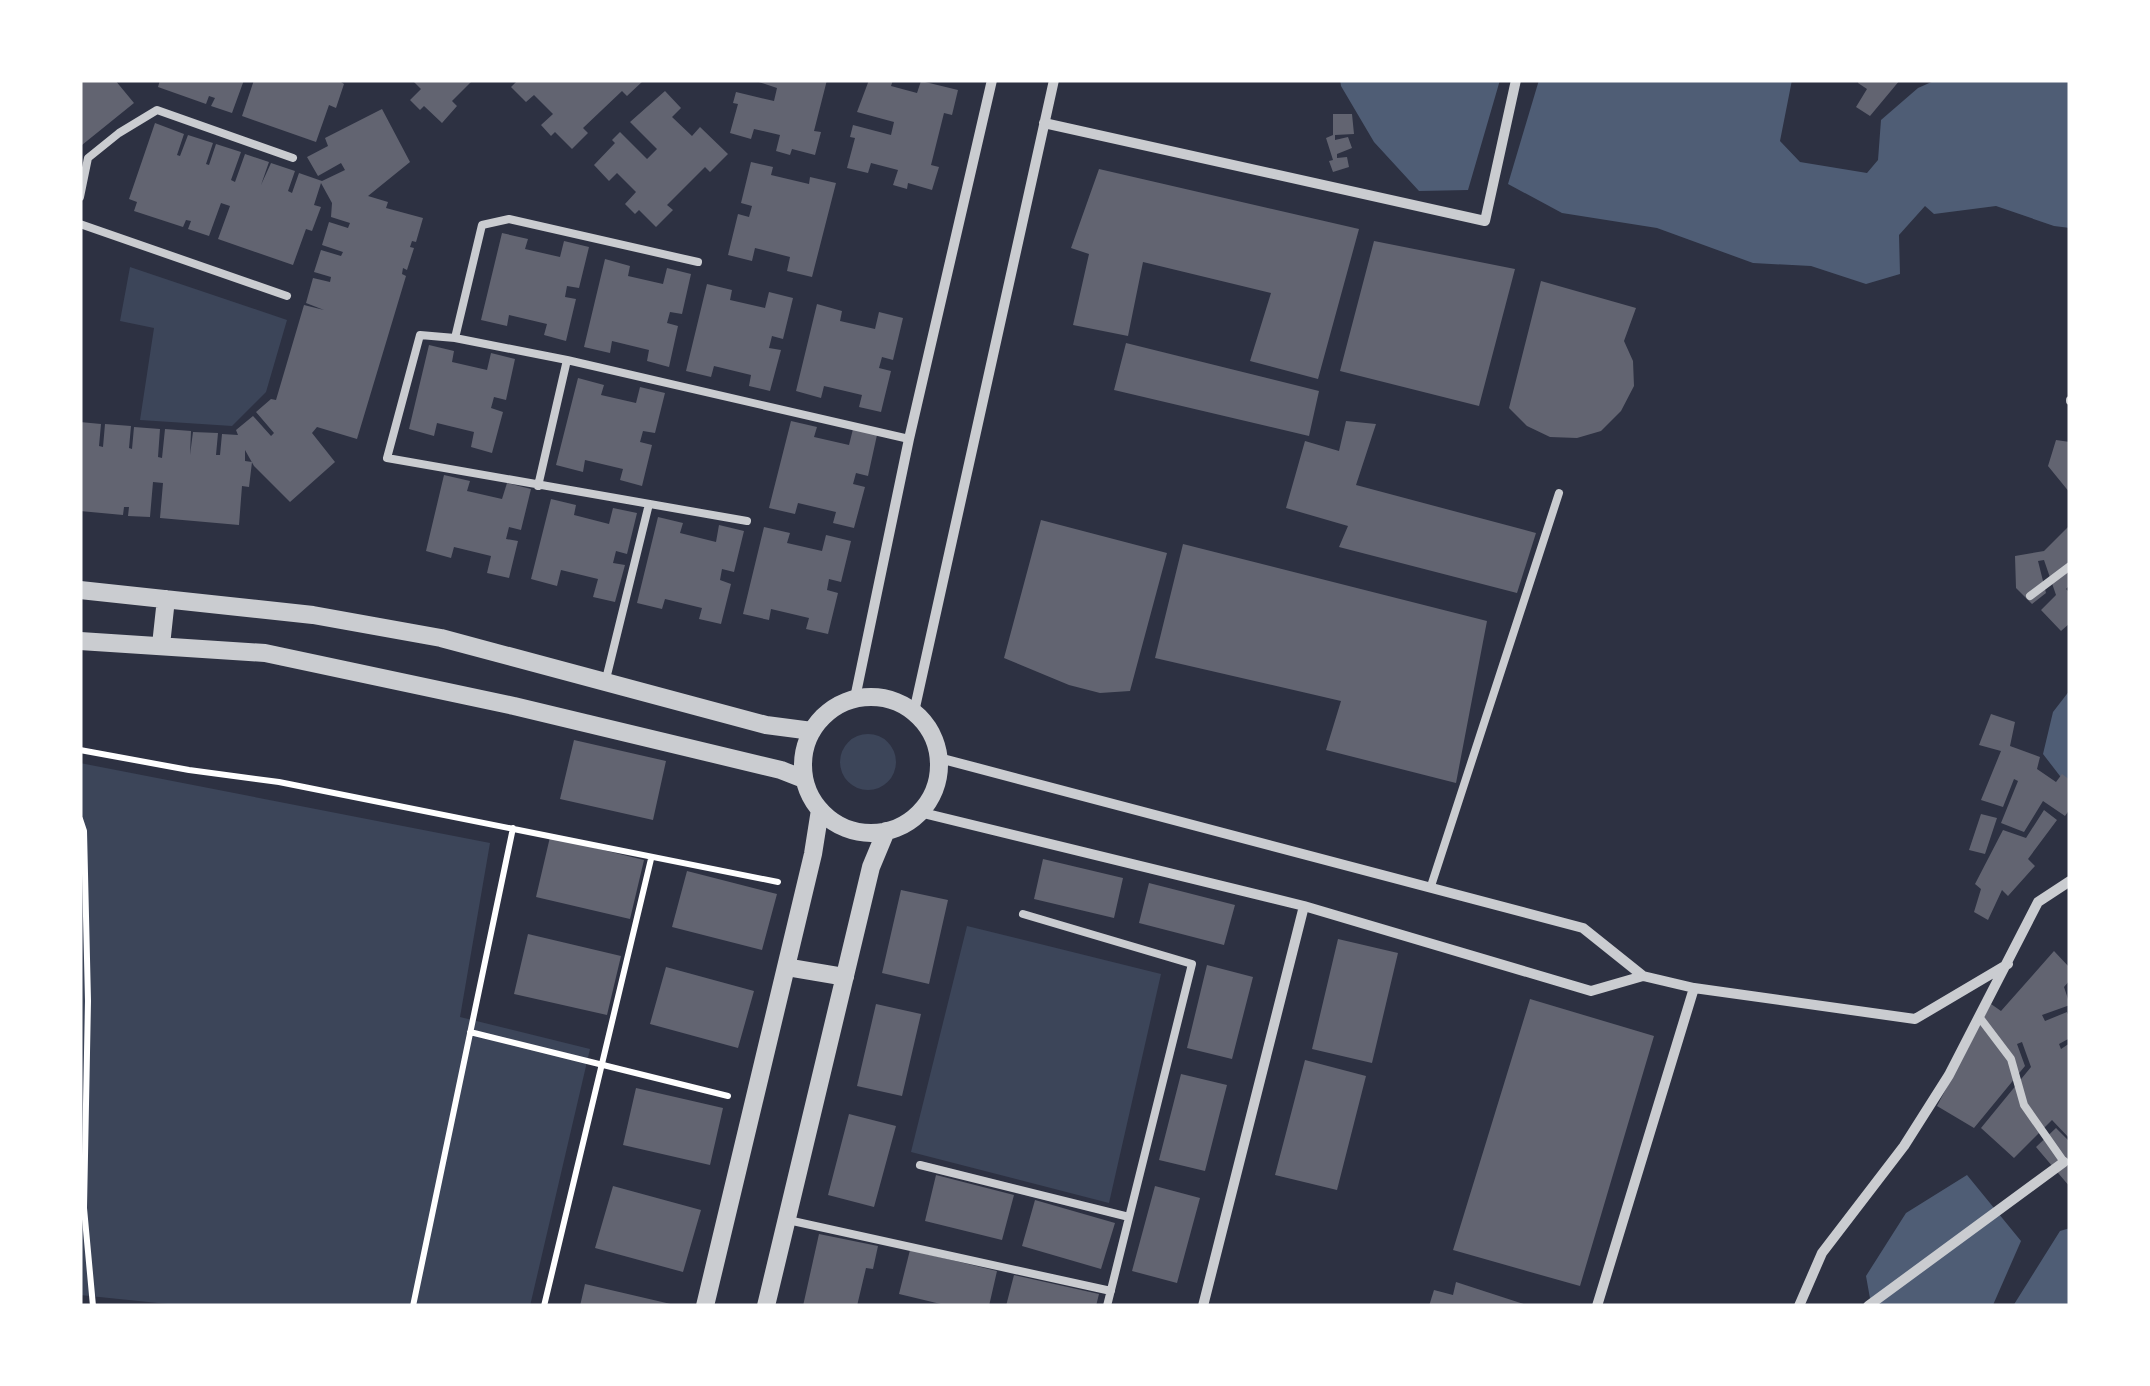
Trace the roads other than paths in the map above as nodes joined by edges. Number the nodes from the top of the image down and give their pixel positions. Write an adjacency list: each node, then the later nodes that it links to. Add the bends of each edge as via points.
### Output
1 (992, 80): 12 (street)
2 (1054, 80): 4 (street)
3 (1516, 80): 4 (street, via 1485,221)
4 (1044, 123): 25 (street)
5 (293, 158): 6 (lane, via 157,110 88,158)
6 (80, 197)
7 (80, 224): 9 (lane)
8 (698, 262): 10 (lane, via 509,220 482,224)
9 (288, 296)
10 (454, 338): 11 (lane); 13 (lane, via 420,336 388,458)
11 (567, 360): 12 (lane); 13 (lane)
12 (908, 439): 24 (street)
13 (538, 486): 15 (lane)
14 (1559, 492): 33 (lane)
15 (649, 504): 16 (lane); 23 (lane)
16 (747, 521)
17 (2070, 566): 19 (lane)
18 (80, 590): 20 (street)
19 (2030, 596)
20 (166, 599): 22 (street); 23 (street, via 312,614 441,638)
21 (80, 641): 22 (street)
22 (161, 644): 28 (street, via 334,667)
23 (605, 682): 26 (street)
24 (855, 698): 25 (street, via 892,700); 26 (street, via 823,716)
25 (914, 712): 27 (street, via 933,737)
26 (812, 731): 28 (street)
27 (938, 758): 30 (street, via 936,784); 33 (street)
28 (804, 779): 29 (street)
29 (820, 810): 31 (street, via 845,828); 37 (street)
30 (919, 812): 31 (street); 34 (street)
31 (886, 831): 38 (street)
32 (2070, 880): 36 (street, via 2038,902)
33 (1431, 886): 39 (street, via 1583,928)
34 (1304, 906): 39 (street, via 1591,991); 50 (street)
35 (1023, 914): 44 (lane, via 1192,964)
36 (2008, 964): 40 (street, via 1915,1019); 41 (street)
37 (786, 967): 38 (street); 47 (street)
38 (845, 976): 45 (street)
39 (1642, 976): 40 (street)
40 (1694, 988): 51 (street)
41 (1980, 1018): 42 (lane, via 2011,1060 2024,1105); 52 (street, via 1904,1146 1822,1253)
42 (2064, 1162): 53 (street)
43 (920, 1165): 44 (lane)
44 (1129, 1217): 46 (lane)
45 (787, 1220): 46 (lane); 48 (street)
46 (1111, 1291): 49 (lane)
47 (705, 1306)
48 (766, 1306)
49 (1107, 1306)
50 (1203, 1306)
51 (1598, 1306)
52 (1799, 1306)
53 (1868, 1306)

